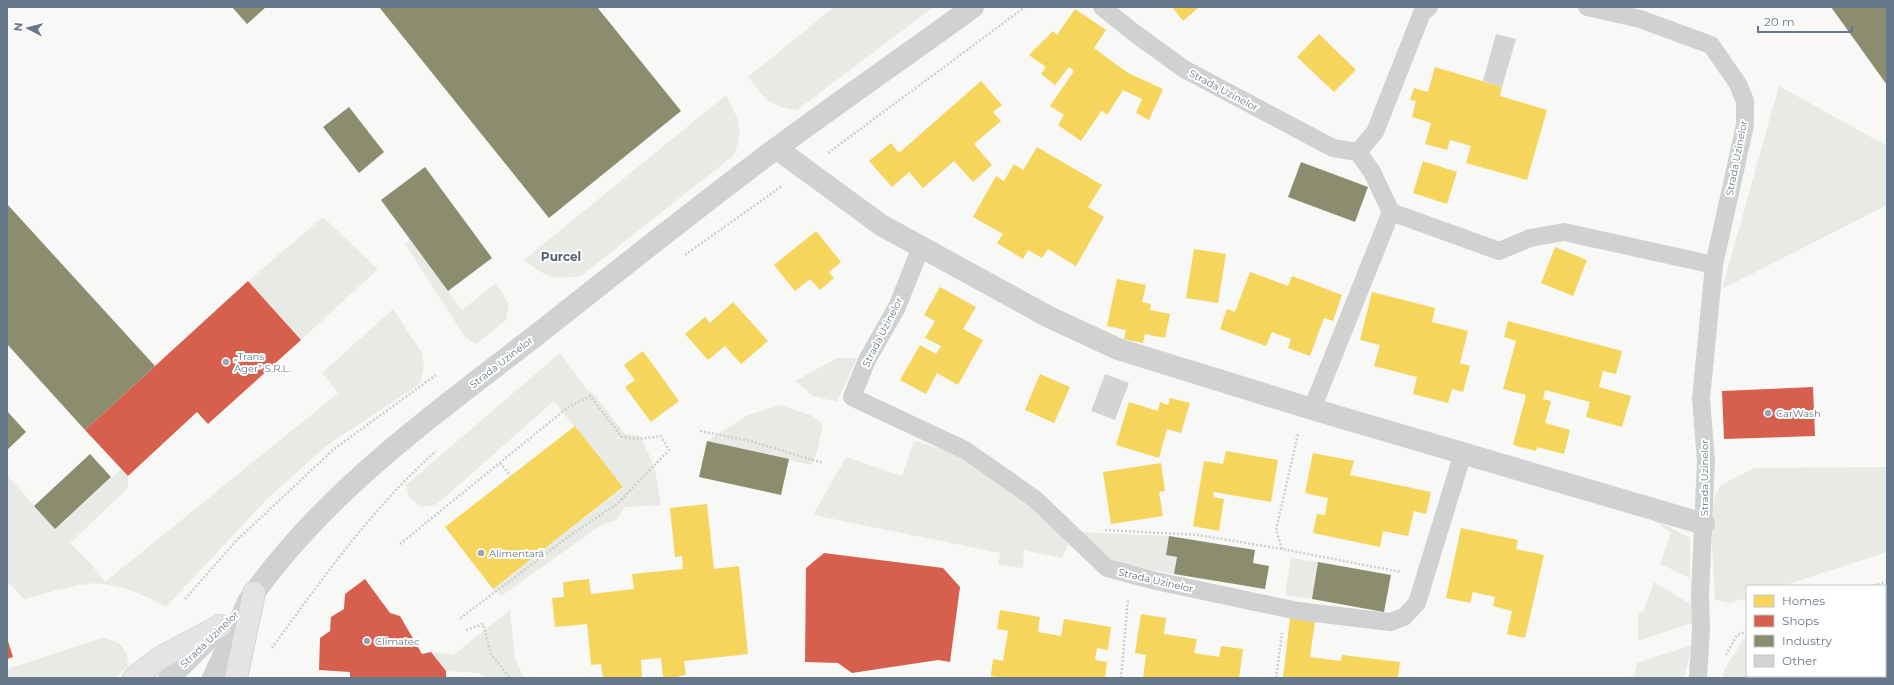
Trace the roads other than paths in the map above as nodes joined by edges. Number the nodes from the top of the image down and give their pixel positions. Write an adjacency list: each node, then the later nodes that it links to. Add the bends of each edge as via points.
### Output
1 (974, 7): 5 (street, Strada Uzinelor)
2 (1102, 7): 6 (lane, Strada Uzinelor, via 1184,69 1334,148)
3 (1429, 7): 6 (lane, via 1422,13 1375,132)
4 (1587, 7): 9 (lane, Strada Uzinelor, via 1640,19 1711,45 1738,84 1745,101 1745,125)
5 (776, 148): 8 (street, Strada Uzinelor, via 882,225); 13 (street, Strada Uzinelor, via 364,471 311,525)
6 (1358, 152): 7 (lane, via 1372,172)
7 (1391, 212): 9 (lane, via 1500,251 1530,238 1564,232); 10 (lane)
8 (921, 247): 10 (street, Strada Uzinelor, via 1049,317 1118,349); 11 (lane, Strada Uzinelor, via 897,307 867,360 852,397 965,450 1035,499 1108,568 1285,608 1390,622 1404,617 1418,603)
9 (1714, 265): 12 (lane, Strada Uzinelor, via 1701,399 1706,461)
10 (1308, 407): 11 (street, Strada Uzinelor)
11 (1463, 453): 12 (street, Strada Uzinelor)
12 (1704, 524): 19 (lane, Strada Uzinelor)
13 (251, 597): 14 (street, Strada Uzinelor); 17 (street, Strada Uzinelor); 18 (main road)
14 (220, 626): 15 (main road, via 160,658); 16 (street, Strada Uzinelor)
15 (134, 678)
16 (169, 678)
17 (213, 678)
18 (236, 678)
19 (1698, 678)

